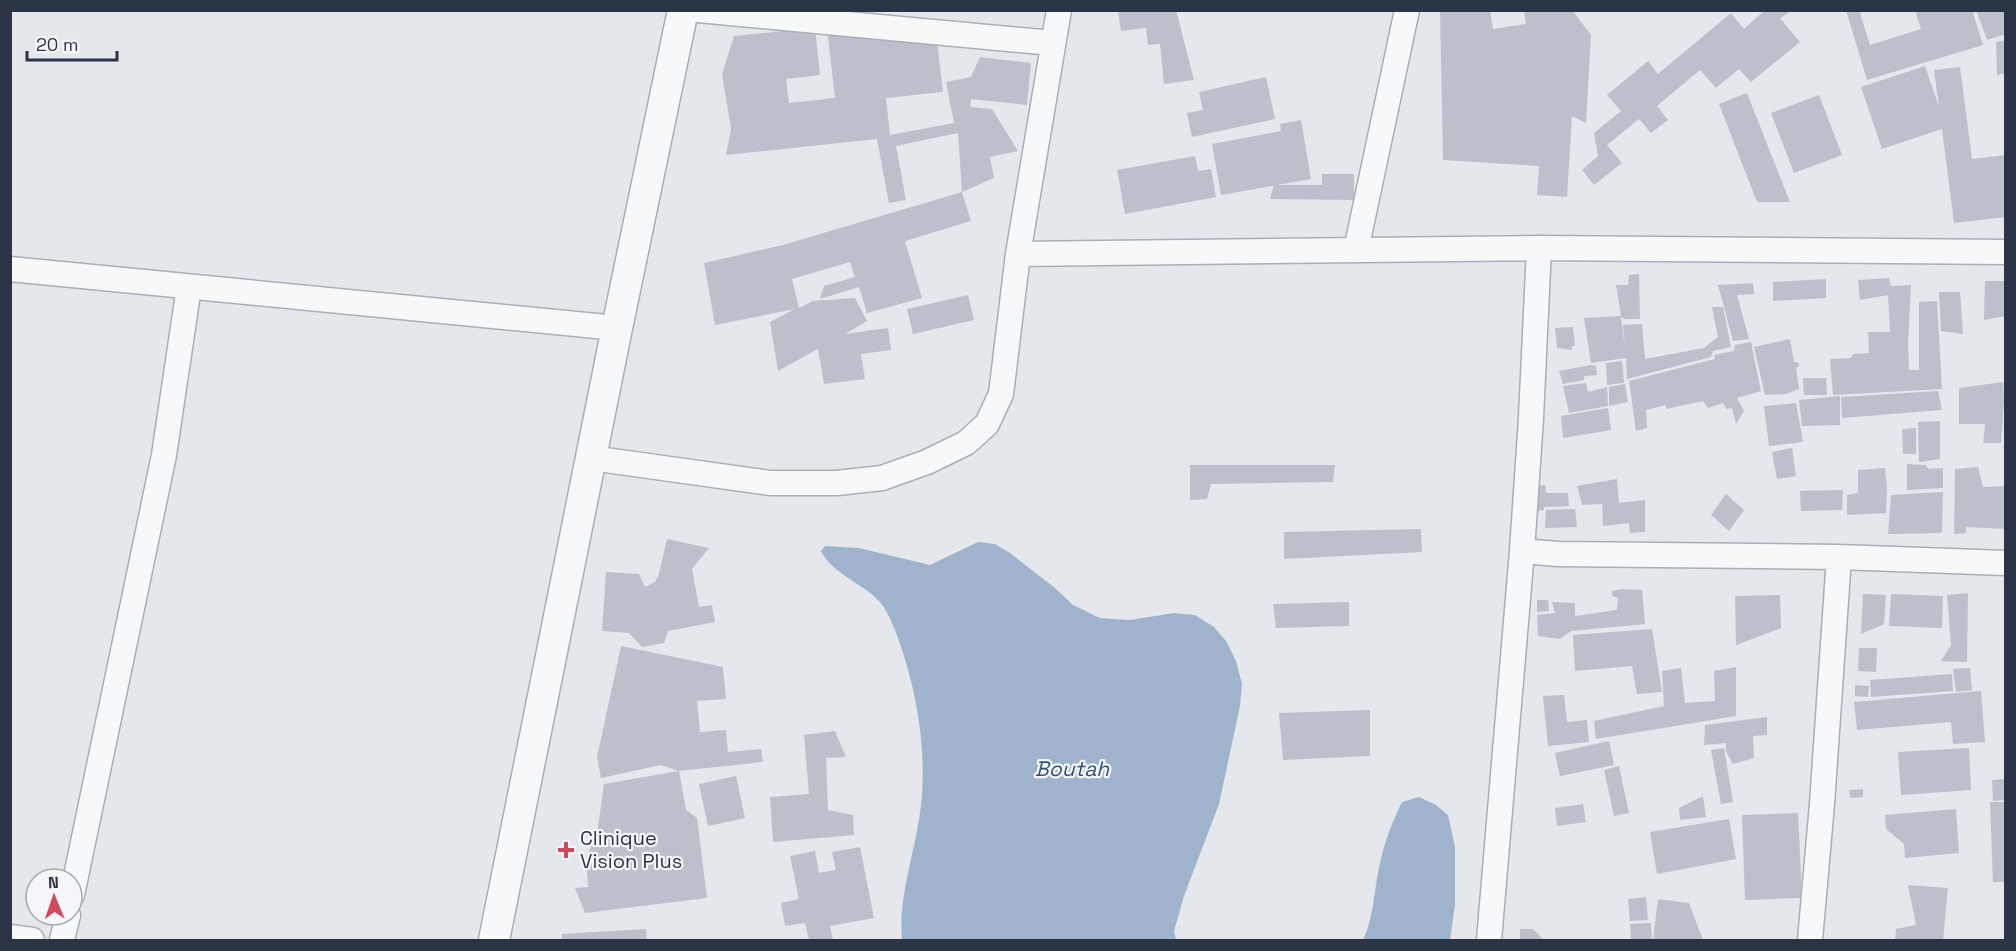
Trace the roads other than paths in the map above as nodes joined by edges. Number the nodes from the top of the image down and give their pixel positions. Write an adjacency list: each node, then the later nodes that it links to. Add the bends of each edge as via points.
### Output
1 (683, 10): 12 (street)
2 (698, 10): 5 (street)
3 (1059, 10): 5 (street)
4 (1407, 10): 7 (street)
5 (1052, 43): 9 (street)
6 (1539, 248): 7 (street); 8 (street); 14 (street)
7 (1356, 250): 9 (street)
8 (2006, 252)
9 (1018, 254): 13 (street, via 1001,394 987,424 966,443 927,462 882,478 781,483)
10 (10, 268): 11 (street)
11 (189, 287): 12 (street); 17 (street, via 164,455)
12 (617, 328): 13 (street)
13 (591, 458): 20 (street)
14 (1522, 551): 15 (street); 21 (street)
15 (1839, 557): 16 (street); 22 (street)
16 (2006, 562)
17 (78, 867)
18 (10, 937): 19 (street)
19 (32, 940)
20 (494, 940)
21 (1489, 940)
22 (1810, 940)

